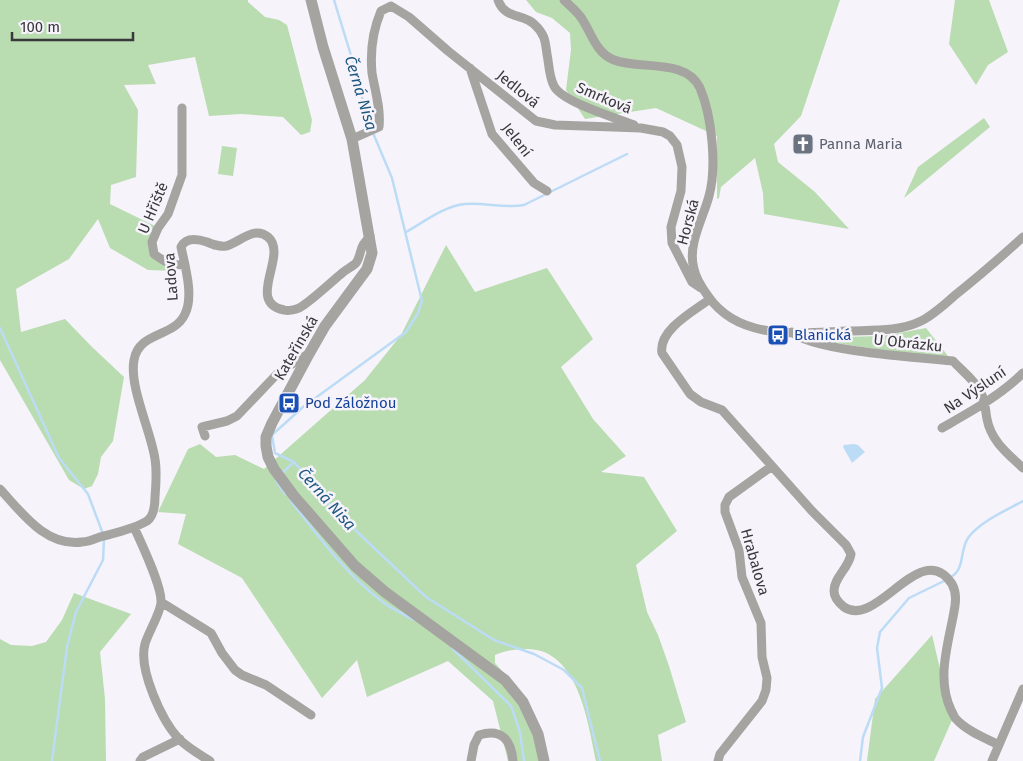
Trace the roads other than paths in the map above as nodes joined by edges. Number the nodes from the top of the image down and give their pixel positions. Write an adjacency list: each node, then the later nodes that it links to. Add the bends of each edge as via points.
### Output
1 (311, 0): 7 (street, Kateřinská, via 323,47)
2 (498, 0): 6 (street, Smrková, via 510,14 534,23 545,36 550,70 555,87 561,94 571,101)
3 (564, 0): 12 (street, Horská, via 582,18 605,55 619,62 687,72 700,88 710,132 712,168 712,185 693,255 694,270)
4 (470, 68): 6 (street, Jedlová, via 536,122); 7 (street, Jedlová, via 409,17 391,6 381,11 372,54 379,127); 8 (street, Jelení, via 492,134 534,183)
5 (182, 108): 11 (street, U Hřiště, via 182,175 168,214 152,242 154,254 162,260 172,265)
6 (641, 128): 12 (street, Jedlová, via 663,132 677,145 682,167 681,191 671,237 692,282)
7 (358, 137): 9 (street, Kateřinská)
8 (547, 191)
9 (370, 236): 11 (street, Ladova, via 357,262 299,308 287,311 277,308 268,299 274,248 269,238 261,234 246,236 228,246 186,240 181,247); 15 (street, Kateřinská, via 372,253 367,269)
10 (1023, 237): 14 (street, Horská, via 929,317 913,325)
11 (185, 265): 23 (street, Ladova, via 189,293 186,314 171,329 142,344 134,359 138,391 156,460 155,506 148,520)
12 (703, 290): 13 (street, Horská)
13 (710, 300): 14 (street, Horská, via 720,311 744,326); 20 (street, via 682,318 664,337 660,346 662,353 690,394 722,410)
14 (792, 332): 17 (street, U Obrázku, via 804,340 824,345 953,361 981,392)
15 (308, 354): 19 (street, via 278,373 237,416 202,427); 33 (street, Kateřinská, via 266,437 268,457 274,469 354,566 505,680 523,702 538,734)
16 (1023, 372): 17 (street, Na Výsluní)
17 (985, 403): 18 (street, Na Výsluní); 21 (street, U Obrázku, via 993,437)
18 (942, 428)
19 (204, 436)
20 (772, 466): 28 (street, via 851,554 850,562 835,583 834,594 845,608 864,608 886,597 917,572 930,570 940,573 952,584 956,598 943,672 945,698 956,720); 34 (street, Hrabalova, via 729,497 725,505 739,550 742,577 761,623 762,657 767,678 762,702 720,754)
21 (1023, 468)
22 (0, 489): 23 (street, Ladova, via 29,521 51,537 66,542 83,542)
23 (134, 527): 24 (street)
24 (161, 602): 26 (street, via 211,633 222,653 242,676 266,685); 27 (street, via 144,645 144,663 158,707)
25 (1022, 695): 28 (street)
26 (311, 715)
27 (180, 739): 29 (street); 30 (street)
28 (999, 746): 35 (street)
29 (140, 761)
30 (210, 761)
31 (471, 761): 32 (street, via 474,744 480,736 494,732 508,742)
32 (513, 761)
33 (544, 761)
34 (718, 761)
35 (992, 761)

